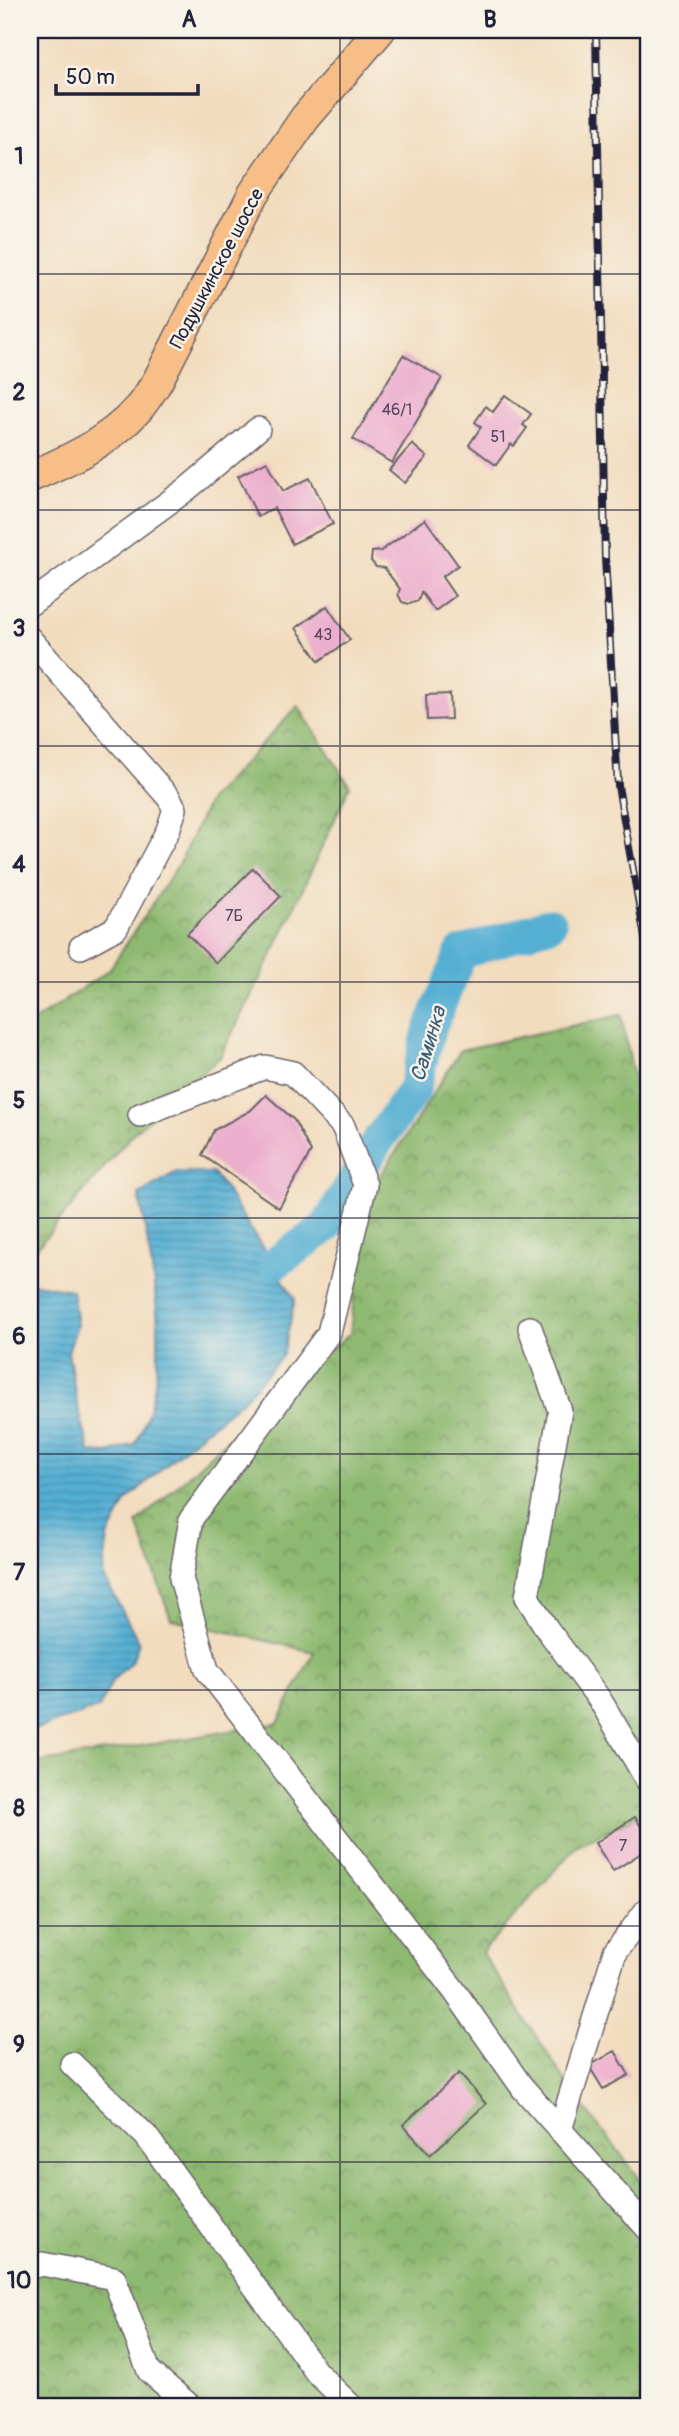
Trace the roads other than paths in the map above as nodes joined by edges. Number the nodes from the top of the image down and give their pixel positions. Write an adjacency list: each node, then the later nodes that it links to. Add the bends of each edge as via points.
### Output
1 (380, 30): 3 (main road, Подушкинское шоссе, via 305,118 254,194 138,410 75,457)
2 (258, 429): 4 (street, via 187,489)
3 (30, 477)
4 (30, 604)
5 (30, 639): 6 (street, via 175,809 168,831 116,928)
6 (81, 947)
7 (140, 1115): 12 (street, via 265,1067 293,1073 343,1126 365,1185 329,1333 191,1520 181,1578 207,1670 453,1989 522,2087)
8 (530, 1328): 9 (street, via 560,1411 527,1597 600,1700)
9 (649, 1783)
10 (649, 1906): 12 (street, via 615,1952)
11 (72, 2064): 16 (street, via 146,2136 317,2373)
12 (560, 2130): 13 (street)
13 (649, 2230)
14 (30, 2267): 15 (street, via 42,2264 114,2278 149,2371)
15 (190, 2406)
16 (351, 2406)

